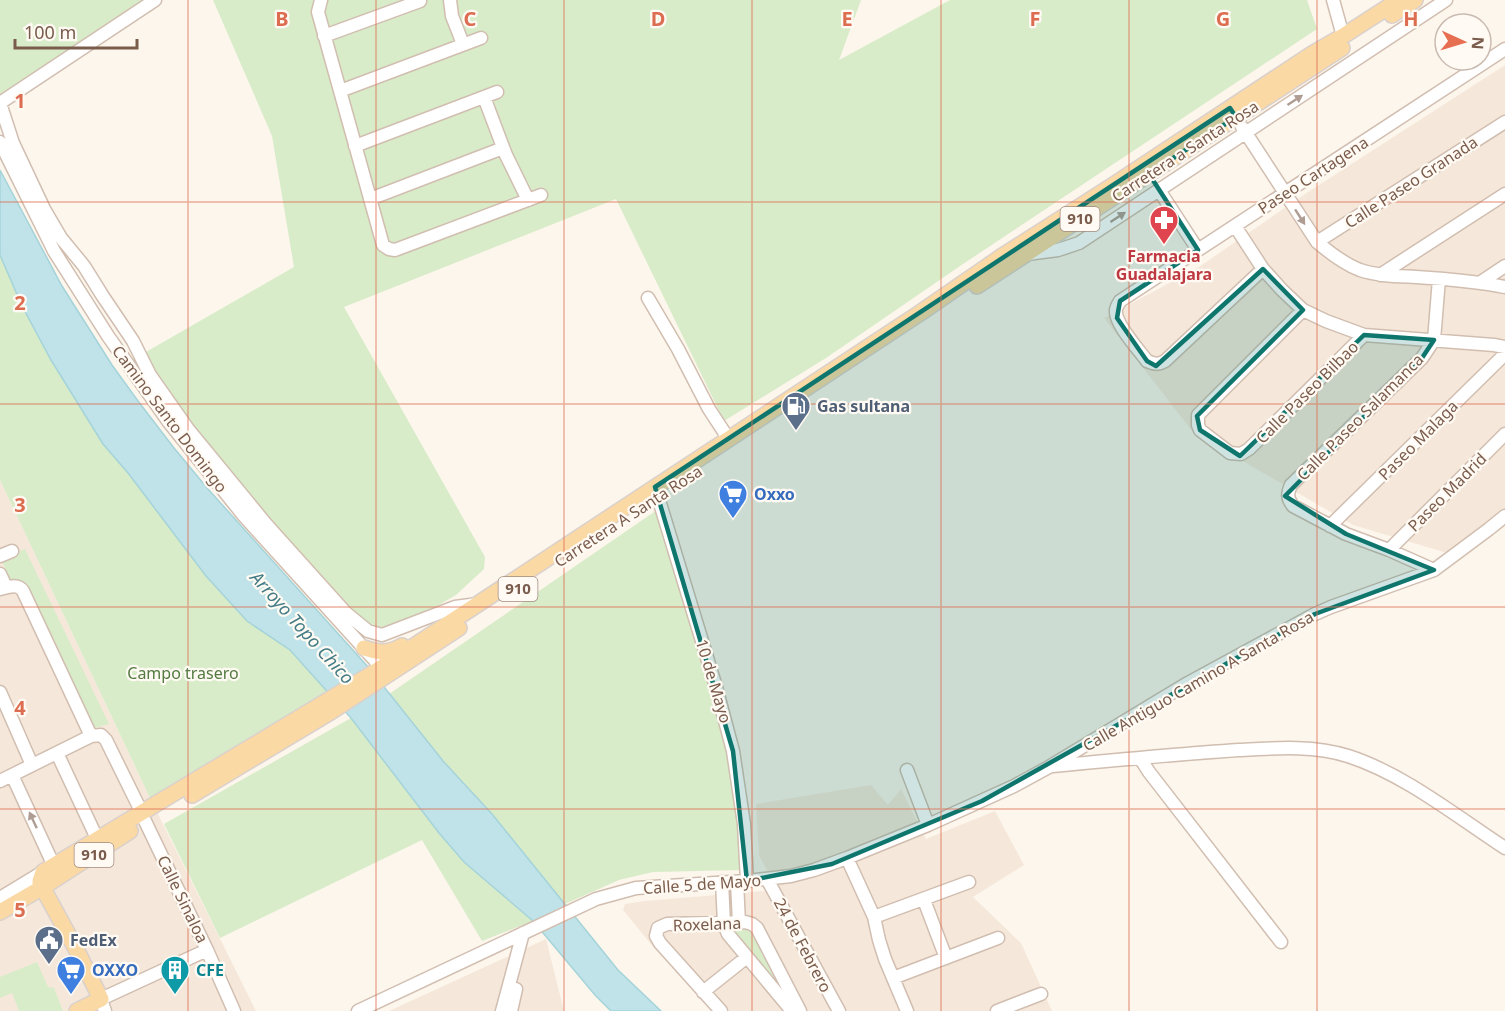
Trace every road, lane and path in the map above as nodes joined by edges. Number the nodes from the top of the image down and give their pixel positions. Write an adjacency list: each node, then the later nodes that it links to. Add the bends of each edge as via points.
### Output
1 (155, 0): 21 (street)
2 (321, 0): 11 (street, via 318,12)
3 (450, 0): 14 (street)
4 (1333, 0): 12 (street)
5 (1416, 0): 9 (main road, Carretera a Santa Rosa / 910)
6 (1446, 0): 10 (street)
7 (420, 1): 8 (street)
8 (396, 5): 11 (street)
9 (1400, 5): 10 (street); 12 (main road, Carretera a Santa Rosa / 910); 16 (main road, Carretera a Santa Rosa / 910)
10 (1411, 23): 17 (street)
11 (324, 36): 18 (street)
12 (1343, 36): 22 (main road, Carretera a Santa Rosa / 910, via 1312,54)
13 (481, 38): 14 (street)
14 (463, 44): 18 (street)
15 (1505, 49): 29 (street, Paseo Cartagena)
16 (1318, 63): 17 (street); 22 (main road, Carretera a Santa Rosa / 910)
17 (1329, 78): 24 (street, one-way to 17)
18 (340, 91): 26 (street)
19 (497, 92): 20 (street)
20 (484, 97): 26 (street); 27 (street)
21 (0, 103): 41 (street, via 44,209)
22 (1233, 113): 24 (street); 37 (main road, Carretera a Santa Rosa / 910); 48 (main road, Carretera a Santa Rosa / 910, via 1004,255)
23 (1505, 122): 35 (street, Calle Paseo Granada)
24 (1246, 132): 28 (street); 29 (street)
25 (0, 142): 44 (street, Camino Santo Domingo, via 54,251)
26 (355, 146): 32 (street)
27 (503, 148): 32 (street); 33 (street)
28 (1159, 190): 36 (street); 37 (street, one-way to 28, via 1079,243)
29 (1284, 193): 34 (street, Paseo Cartagena); 35 (street, one-way to 35)
30 (1505, 194): 40 (street)
31 (541, 195): 33 (street)
32 (370, 199): 33 (street, via 383,245 395,250)
33 (528, 200)
34 (1235, 226): 36 (street, Paseo Cartagena); 39 (street)
35 (1317, 242): 40 (street, via 1346,263)
36 (1198, 250): 39 (street, Paseo Cartagena, via 1120,301 1116,308 1121,325 1147,361 1160,364 1169,357)
37 (1027, 254): 48 (main road, Carretera a Santa Rosa / 910)
38 (1505, 266): 43 (street)
39 (1263, 269): 47 (street)
40 (1380, 275): 42 (street)
41 (92, 278): 44 (street); 62 (street, via 133,340 150,375 188,429 266,524 362,627 382,635 455,607)
42 (1439, 279): 43 (street); 50 (street, Calle Paseo Salamanca)
43 (1480, 282): 45 (street)
44 (75, 284): 64 (street, Camino Santo Domingo, via 168,421 244,516)
45 (1505, 286)
46 (648, 297): 54 (street)
47 (1303, 310): 49 (street); 49 (street, Calle Paseo Bilbao, via 1198,414 1200,430 1230,453 1241,454 1249,449)
48 (922, 317): 54 (main road, Carretera A Santa Rosa / 910); 55 (main road, Carretera A Santa Rosa / 910)
49 (1364, 335): 50 (street)
50 (1434, 340): 51 (street); 57 (street, Calle Paseo Salamanca, via 1422,358 1291,485 1287,496 1293,506)
51 (1505, 347)
52 (1505, 354): 57 (street, Paseo Malaga)
53 (1505, 434): 58 (street, Paseo Madrid)
54 (728, 438): 55 (main road, Carretera A Santa Rosa / 910)
55 (657, 492): 62 (main road, Carretera A Santa Rosa / 910); 65 (main road, Carretera A Santa Rosa / 910); 82 (street, 10 de Mayo, via 734,751 744,824)
56 (1505, 516): 59 (street, Calle Antiguo Camino A Santa Rosa)
57 (1330, 526): 58 (street)
58 (1389, 550): 59 (street)
59 (1434, 570): 71 (street, Calle Antiguo Camino A Santa Rosa, via 1315,614 1188,683)
60 (0, 574): 61 (street)
61 (3, 588): 67 (street, via 19,586 23,591)
62 (478, 603): 63 (main road, Carretera A Santa Rosa / 910)
63 (435, 632): 64 (main road, via 422,634 390,652); 65 (main road, Carretera A Santa Rosa / 910)
64 (364, 648): 65 (street, Camino Santo Domingo)
65 (376, 675): 75 (main road, Carretera A Santa Rosa / 910)
66 (0, 692): 70 (street)
67 (91, 736): 68 (street); 75 (street, Calle Sinaloa, via 101,735 106,740)
68 (57, 753): 70 (street); 77 (street)
69 (1140, 758): 71 (street); 78 (street, via 1272,749 1330,752 1404,781); 93 (street)
70 (32, 765): 73 (street)
71 (1049, 767): 76 (street, Calle 5 de Mayo)
72 (906, 770): 76 (street)
73 (12, 775): 74 (street); 80 (street, one-way to 73)
74 (0, 781)
75 (144, 817): 77 (main road, 910); 94 (street, Calle Sinaloa)
76 (928, 825): 79 (street, Calle 5 de Mayo)
77 (100, 845): 80 (main road, 910); 80 (main road, 910)
78 (1505, 848)
79 (847, 858): 81 (street, Calle 5 de Mayo, via 814,870); 88 (street)
80 (41, 879): 85 (street, 910); 87 (main road, 910); 101 (main road)
81 (767, 879): 82 (street, Calle 5 de Mayo); 110 (street, 24 de Febrero)
82 (742, 881): 83 (street, Calle 5 de Mayo); 89 (street, 10 de Mayo)
83 (722, 882): 90 (street); 91 (street, Calle 5 de Mayo, via 636,888 596,899)
84 (969, 882): 86 (street)
85 (0, 898)
86 (924, 900): 88 (street); 96 (street)
87 (0, 912)
88 (874, 917): 98 (street)
89 (739, 923): 90 (street, Roxelana); 109 (street, Roxelana, via 755,926)
90 (724, 924): 95 (street); 99 (street, Roxelana, via 667,924 658,928 660,944)
91 (523, 933): 97 (street); 104 (street, Calle 5 de Mayo)
92 (998, 938): 96 (street)
93 (1281, 942)
94 (207, 950): 101 (street); 103 (street, Calle Sinaloa)
95 (747, 957): 99 (street); 108 (street)
96 (946, 958): 98 (street)
97 (516, 961): 105 (street); 106 (street, via 517,987)
98 (893, 978): 111 (street)
99 (704, 992): 107 (street, Roxelana)
100 (1041, 994): 112 (street)
101 (103, 1005): 102 (main road)
102 (77, 1011)
103 (234, 1011)
104 (358, 1011)
105 (502, 1011)
106 (511, 1011)
107 (721, 1011)
108 (792, 1011)
109 (800, 1011)
110 (839, 1011)
111 (907, 1011)
112 (997, 1011)

